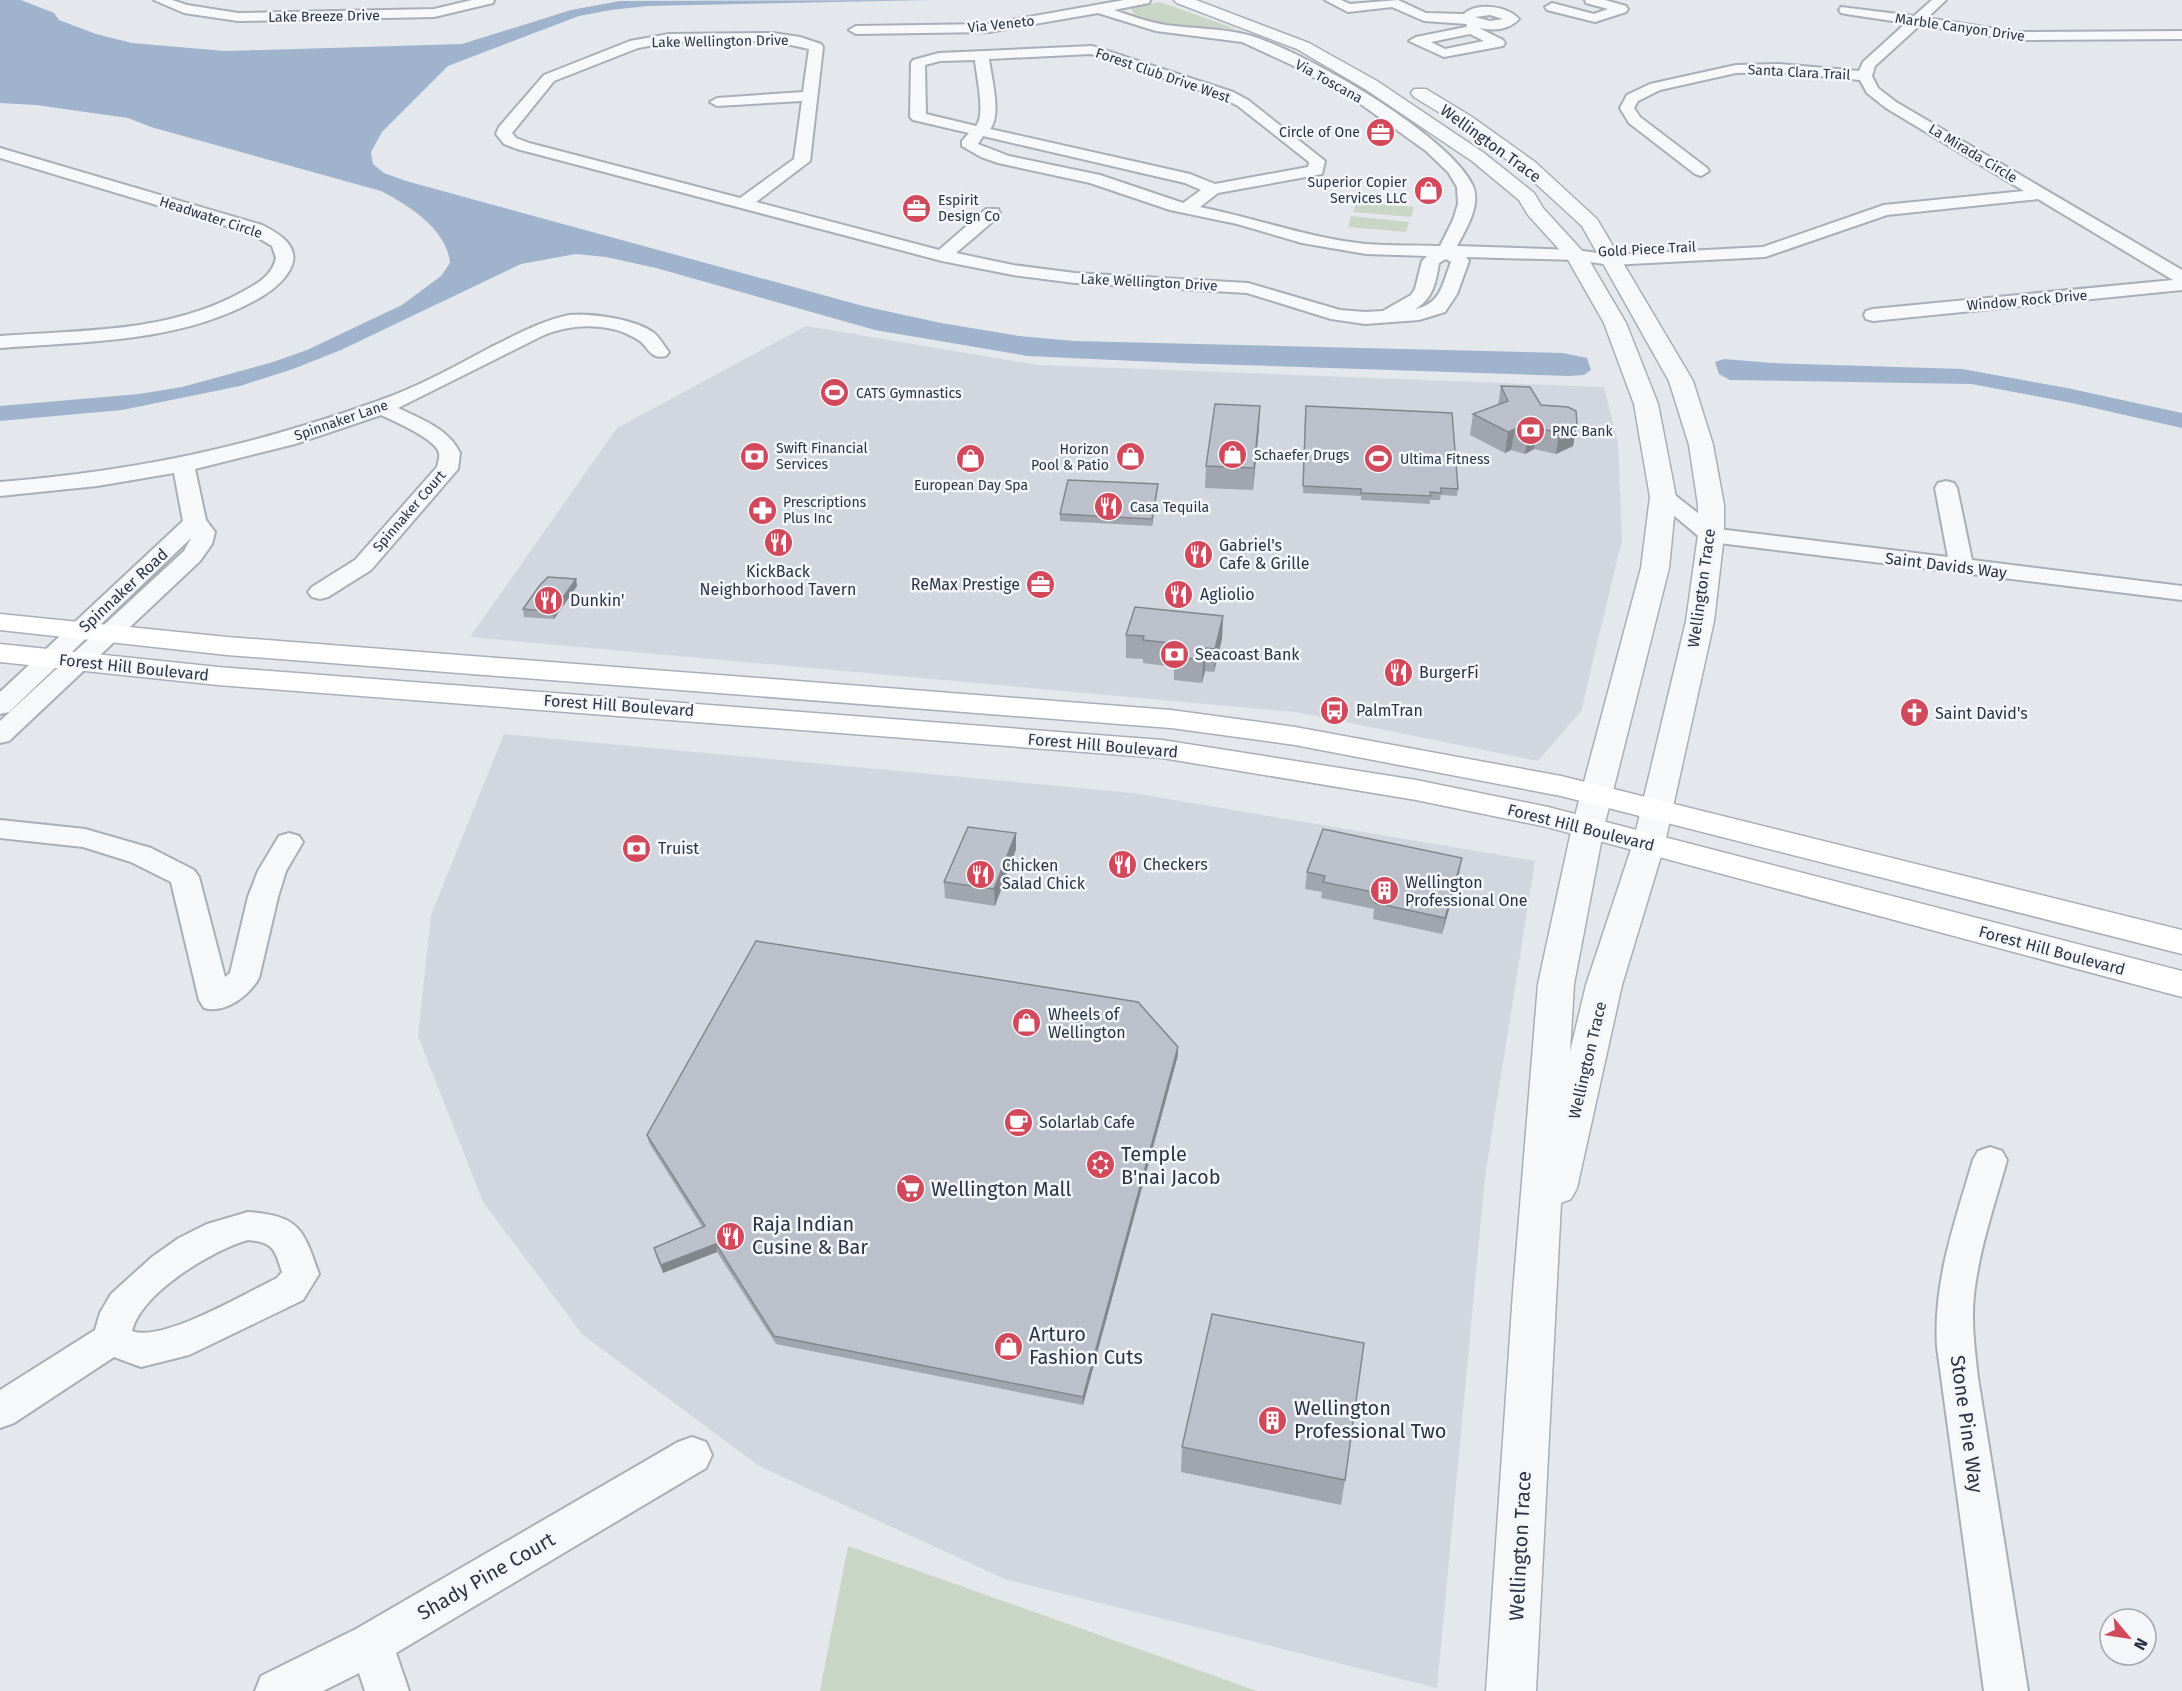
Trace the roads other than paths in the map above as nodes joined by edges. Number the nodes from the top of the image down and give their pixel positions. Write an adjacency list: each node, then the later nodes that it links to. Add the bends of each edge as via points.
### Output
1 (160, 0): 2 (street, Lake Breeze Drive, via 200,12 249,16 434,13)
2 (488, 0)
3 (1144, 0): 13 (street, Via Veneto)
4 (1182, 0): 32 (street, Wellington Trace, via 1303,46 1371,85 1478,157 1527,197)
5 (1217, 0): 33 (street, Wellington Trace, via 1339,50 1466,121 1528,166 1590,224)
6 (1331, 0): 11 (street, via 1348,8)
7 (1465, 0): 15 (street)
8 (1573, 0): 12 (street)
9 (1591, 0): 12 (street, via 1621,9 1595,18)
10 (1940, 0): 16 (street)
11 (1390, 1): 15 (street, via 1424,17)
12 (1552, 6): 15 (street, via 1534,16 1502,24)
13 (1099, 9): 17 (street, Via Veneto, via 989,28); 31 (street, Via Toscana, via 1145,25 1226,35 1256,43 1324,77 1394,120 1451,165 1463,181 1465,211)
14 (1846, 10): 16 (street, Marble Canyon Drive)
15 (1474, 20)
16 (1916, 21): 18 (street, Marble Canyon Drive, via 2026,37); 20 (street, via 1870,62)
17 (856, 30)
18 (2182, 35)
19 (981, 54): 23 (street, via 988,108 987,123); 23 (street, Forest Club Drive West, via 918,63 918,117); 26 (street, Forest Club Drive West, via 1075,49 1110,54 1228,95 1317,161 1316,171 1309,173)
20 (1865, 76): 25 (street, Santa Clara Trail, via 1779,68 1736,69 1655,87 1632,98 1627,108 1634,120); 27 (street, La Mirada Circle, via 1872,90 1886,102)
21 (810, 96): 22 (street); 28 (street, Lake Wellington Drive, via 802,161); 28 (street, Lake Wellington Drive, via 816,47 810,43 773,38 650,41 549,78 504,130 506,138 523,146)
22 (717, 102)
23 (977, 132): 26 (street, Forest Club Drive West, via 1190,179); 29 (street, via 970,146 981,152 1112,183 1162,204)
24 (0, 153): 38 (street, Headwater Circle, via 256,230 278,242 285,258 277,276 266,286 233,305 200,317 134,332)
25 (1701, 171)
26 (1213, 189): 29 (street, Forest Club Drive West)
27 (2041, 194): 33 (street, Gold Piece Trail, via 1884,210 1765,252); 35 (street, La Mirada Circle)
28 (743, 204): 34 (street, Lake Wellington Drive)
29 (1186, 209): 31 (street, via 1327,244)
30 (992, 213): 34 (street)
31 (1446, 251): 32 (street); 34 (street, Lake Wellington Drive, via 1460,261 1448,294 1438,308 1378,318 1325,313 1242,287 1075,278)
32 (1576, 255): 33 (street, Gold Piece Trail); 44 (street, Wellington Trace, via 1614,323 1646,404)
33 (1608, 255): 46 (street, Wellington Trace, via 1681,381 1701,445 1711,505)
34 (942, 256)
35 (2182, 278)
36 (2182, 285): 37 (street, Window Rock Drive)
37 (1873, 315)
38 (0, 342)
39 (659, 352): 40 (street, Spinnaker Lane, via 645,335 594,321 570,320 546,327)
40 (381, 407): 41 (street, Spinnaker Lane, via 281,441); 48 (street, Spinnaker Court, via 443,442 450,461 363,565)
41 (183, 465): 43 (street, Spinnaker Lane, via 90,481); 45 (street, Spinnaker Road)
42 (1946, 488): 47 (street)
43 (0, 489)
44 (1663, 497): 46 (street); 56 (street, Wellington Trace, via 1655,568)
45 (195, 522): 51 (street, Spinnaker Road, via 204,532 192,556); 52 (street, Spinnaker Road)
46 (1711, 536): 47 (street, Saint Davids Way); 57 (street, Wellington Trace, via 1700,621)
47 (1962, 567): 49 (street, Saint Davids Way)
48 (320, 592)
49 (2182, 593)
50 (0, 622): 52 (main road, Forest Hill Boulevard)
51 (109, 635): 52 (main road, Forest Hill Boulevard); 56 (main road, Forest Hill Boulevard, via 1171,719 1420,758)
52 (70, 651): 53 (main road, Forest Hill Boulevard); 54 (street); 55 (street); 56 (main road, Forest Hill Boulevard, via 218,676 1162,749 1416,790)
53 (0, 652)
54 (0, 706)
55 (0, 735)
56 (1592, 811): 57 (main road, Forest Hill Boulevard); 63 (street, Wellington Trace, via 1556,984)
57 (1653, 826): 60 (main road, Forest Hill Boulevard, via 1711,824); 61 (main road, Forest Hill Boulevard); 63 (street, Wellington Trace, via 1604,985)
58 (0, 829): 59 (street, via 85,838 141,855 184,877 215,1000 244,978 266,888)
59 (289, 842)
60 (2182, 942)
61 (2182, 984)
62 (1990, 1160): 71 (street, Stone Pine Way, via 1963,1260 1956,1295 1955,1333)
63 (1534, 1292): 70 (street, Wellington Trace)
64 (111, 1339): 64 (street, via 141,1351 176,1344 290,1289 301,1274 299,1257 274,1227 238,1226 155,1274 122,1306); 65 (street)
65 (0, 1411)
66 (692, 1455): 67 (street, Shady Pine Court)
67 (371, 1644): 68 (street, Shady Pine Court); 69 (street)
68 (277, 1691)
69 (387, 1691)
70 (1511, 1691)
71 (2006, 1691)

